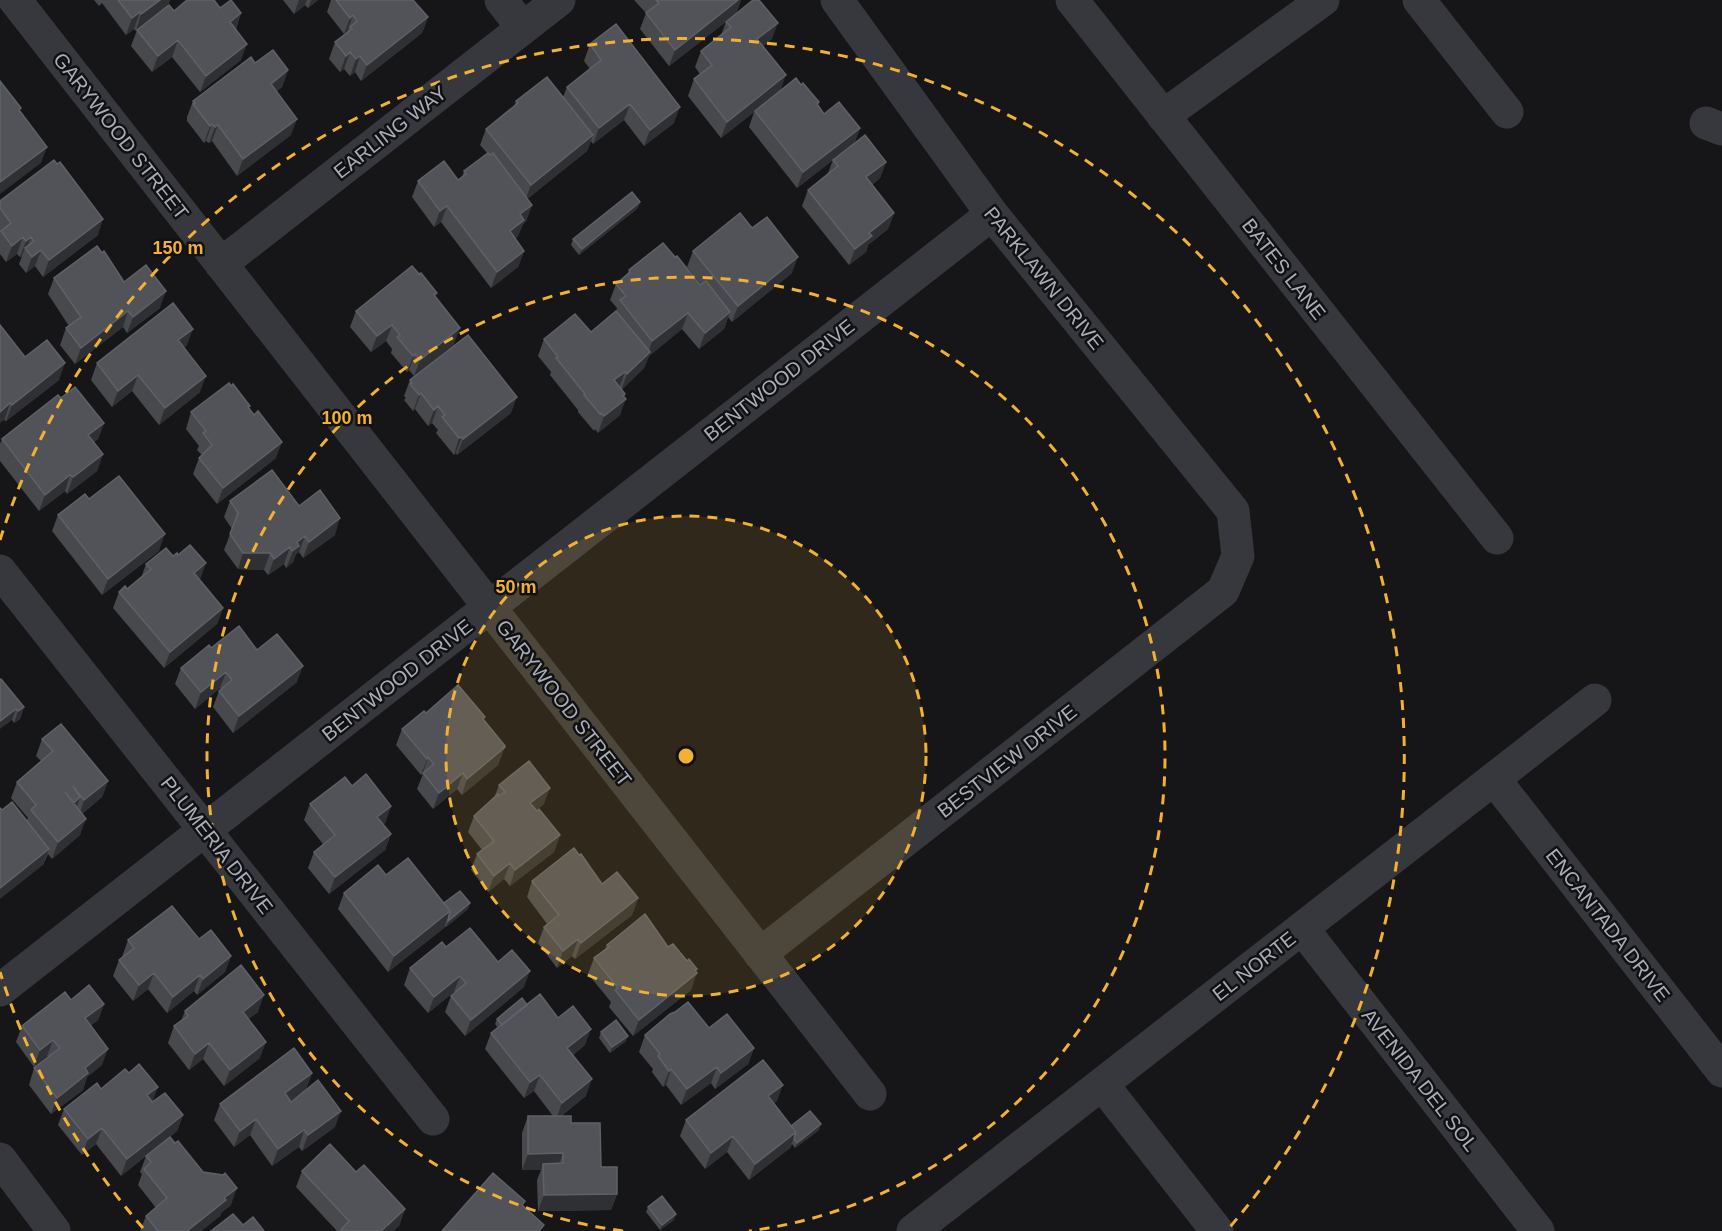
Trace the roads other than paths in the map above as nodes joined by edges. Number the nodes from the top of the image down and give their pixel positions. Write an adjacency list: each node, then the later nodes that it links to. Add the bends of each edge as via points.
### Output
1 (15, 0): 12 (street, GARYWOOD STREET)
2 (501, 0): 8 (street)
3 (559, 0): 8 (street, EARLING WAY)
4 (837, 0): 11 (street, PARKLAWN DRIVE)
5 (1072, 0): 10 (street, BATES LANE)
6 (1323, 0): 10 (street)
7 (1419, 0): 9 (street)
8 (523, 28): 12 (street, EARLING WAY)
9 (1507, 112)
10 (1163, 116): 13 (street, BATES LANE)
11 (992, 214): 14 (street, PARKLAWN DRIVE, via 1233,511); 16 (street, BENTWOOD DRIVE)
12 (221, 264): 16 (street, GARYWOOD STREET)
13 (1497, 538)
14 (1238, 556): 21 (street, BESTVIEW DRIVE, via 1222,591)
15 (0, 571): 19 (street, PLUMERIA DRIVE)
16 (489, 607): 19 (street, BENTWOOD DRIVE); 21 (street, GARYWOOD STREET)
17 (1595, 700): 18 (street, EL NORTE)
18 (1494, 779): 20 (street, EL NORTE); 23 (street, ENCANTADA DRIVE)
19 (205, 830): 22 (street, BENTWOOD DRIVE); 26 (street, PLUMERIA DRIVE)
20 (1302, 928): 24 (street, EL NORTE); 31 (street, AVENIDA DEL SOL)
21 (760, 954): 25 (street, GARYWOOD STREET)
22 (0, 990)
23 (1722, 1071)
24 (1102, 1084): 29 (street, EL NORTE); 30 (street)
25 (870, 1094)
26 (433, 1119)
27 (0, 1159): 28 (street)
28 (54, 1231)
29 (913, 1231)
30 (1217, 1231)
31 (1538, 1231)

